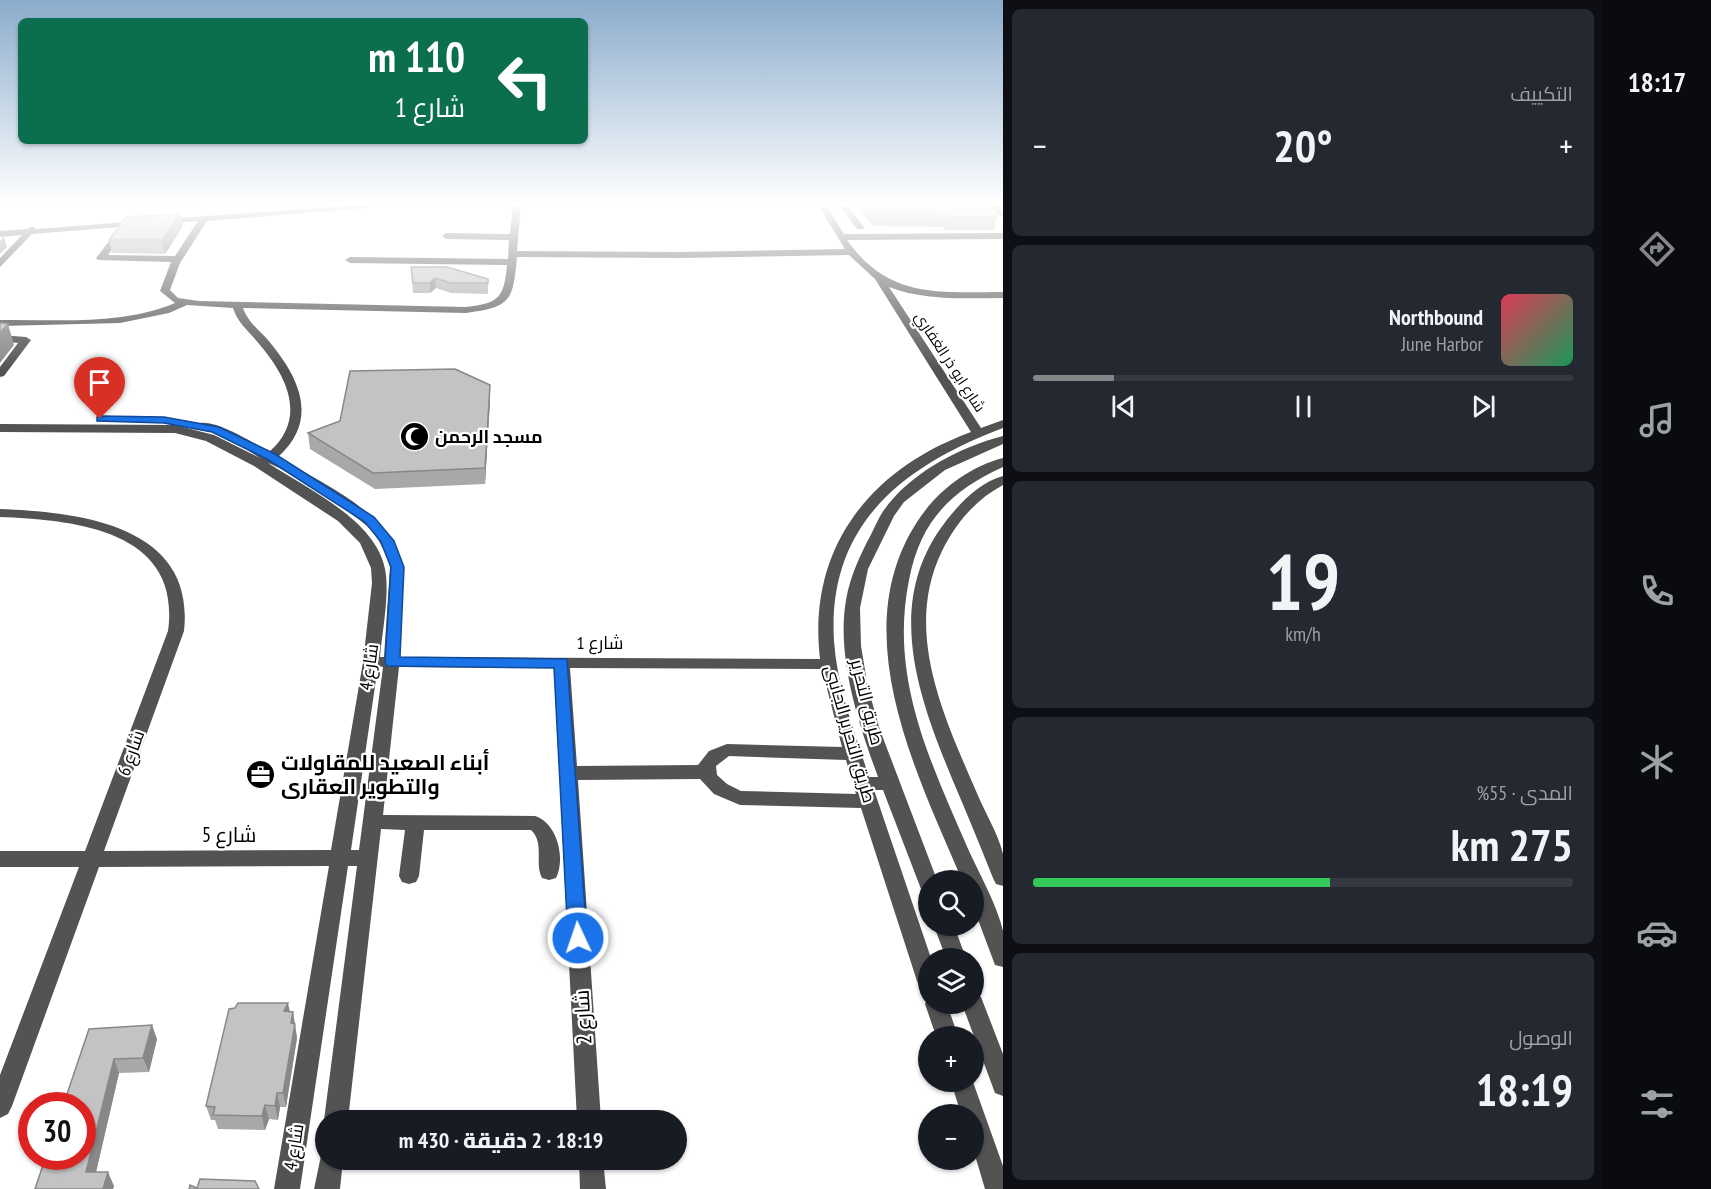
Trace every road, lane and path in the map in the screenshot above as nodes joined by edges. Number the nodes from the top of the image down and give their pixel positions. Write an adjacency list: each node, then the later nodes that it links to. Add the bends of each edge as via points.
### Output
1 (178, 260): 6 (street, via 165,291)
2 (512, 260): 7 (street, via 504,299 478,310)
3 (860, 260): 4 (street, شارع ابو ذر الغفاري)
4 (878, 277): 5 (street, شارع ابو ذر الغفاري, via 927,292); 14 (street, شارع ابو ذر الغفاري)
5 (1003, 295)
6 (185, 303): 7 (street); 8 (street, via 141,319)
7 (237, 306): 16 (street, via 244,324 271,352 298,404 289,435)
8 (0, 323)
9 (0, 338): 10 (street, via 26,340)
10 (0, 374)
11 (0, 419): 16 (street, شارع 4, via 182,422 230,434)
12 (1003, 424): 14 (street, طريق التحرير الجانبى)
13 (0, 428): 16 (street, شارع 4, via 175,429)
14 (977, 432): 20 (street, طريق التحرير الجانبى, via 929,454 896,477 875,496)
15 (1003, 440): 21 (street, طريق التحرير, via 963,455 922,480 890,512)
16 (265, 460): 22 (street, شارع 4, via 344,518 366,541 378,568 379,583); 23 (street, شارع 4, via 357,510 387,541 397,567)
17 (1003, 462): 38 (street, طريق التحرير, via 967,479 920,524 896,593 892,623 902,698)
18 (1003, 480): 41 (street, via 972,500 952,521 927,566 917,616 923,676 937,720)
19 (0, 513): 36 (street, شارع 6, via 70,517 106,526 134,539 156,556 171,578 178,603 176,631)
20 (847, 536): 21 (street); 25 (street, طريق التحرير الجانبى, via 832,572 826,603)
21 (877, 538): 29 (street, طريق التحرير, via 859,573 852,624 858,685 870,729)
22 (371, 662): 23 (street, شارع 1); 33 (street, شارع 4)
23 (393, 662): 24 (street, شارع 1); 31 (street, شارع 4)
24 (562, 663): 25 (street, شارع 1); 28 (street, شارع 2)
25 (829, 664): 26 (street, طريق التحرير الجانبى)
26 (852, 754): 27 (street, via 727,750 708,762); 30 (street, طريق التحرير الجانبى)
27 (706, 772): 28 (street); 30 (street, via 711,784 740,798)
28 (568, 773): 49 (street, شارع 2)
29 (892, 783): 30 (street); 37 (street, طريق التحرير)
30 (865, 792): 43 (street, طريق التحرير الجانبى)
31 (373, 822): 32 (street); 34 (street, شارع 4)
32 (415, 822): 39 (street, via 535,823 547,835); 40 (street)
33 (340, 858): 34 (street, شارع 5); 36 (street, شارع 5); 53 (street, شارع 4)
34 (368, 858): 48 (street, شارع 4)
35 (0, 859): 36 (street, شارع 5)
36 (91, 860): 47 (street, شارع 6)
37 (923, 870)
38 (968, 870)
39 (549, 872)
40 (409, 876)
41 (1003, 878)
42 (984, 910): 44 (street, طريق التحرير)
43 (918, 951)
44 (1003, 958)
45 (977, 1014): 46 (street)
46 (1003, 1085)
47 (0, 1106)
48 (337, 1110)
49 (588, 1110)
50 (984, 1148): 56 (street)
51 (330, 1170): 54 (street)
52 (592, 1170): 55 (street)
53 (287, 1189)
54 (327, 1189)
55 (593, 1189)
56 (998, 1189)

